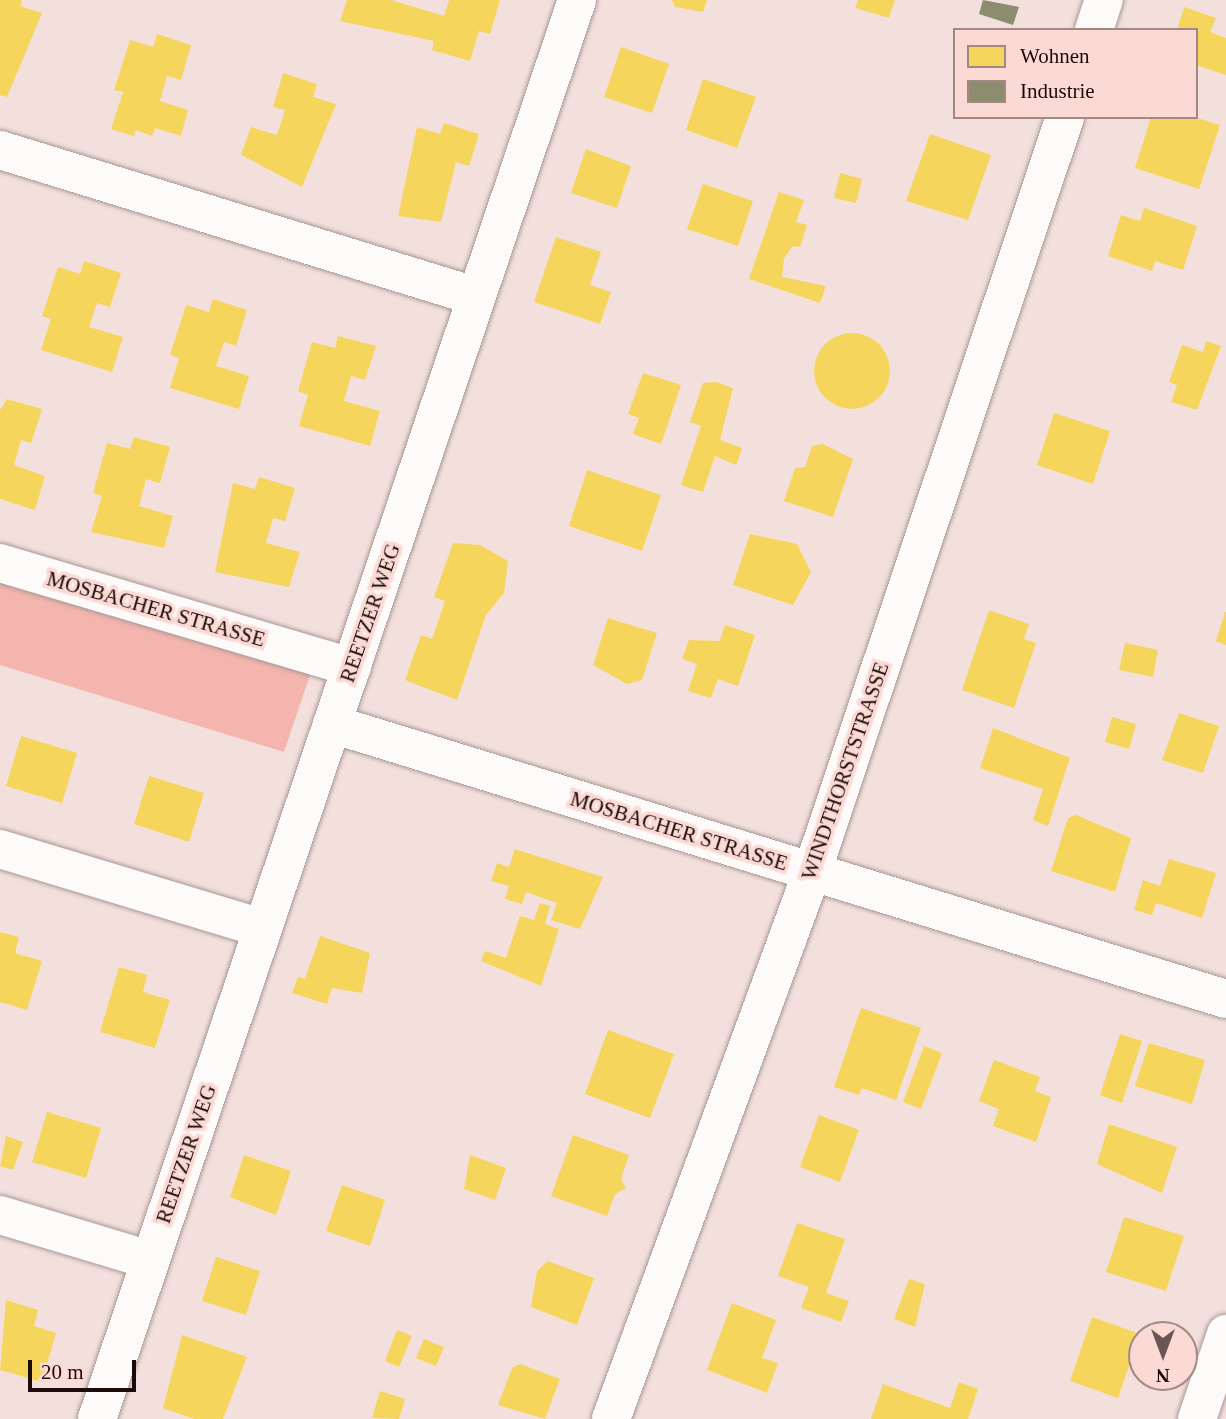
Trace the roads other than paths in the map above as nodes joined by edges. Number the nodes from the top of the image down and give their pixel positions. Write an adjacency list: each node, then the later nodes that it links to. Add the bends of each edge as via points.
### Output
1 (577, 0): 6 (street, REETZER WEG)
2 (1104, 0): 3 (street)
3 (1095, 28)
4 (1064, 119): 11 (street, WINDTHORSTSTRASSE)
5 (0, 150): 6 (street)
6 (476, 296): 8 (street, REETZER WEG)
7 (0, 563): 8 (street, MOSBACHER STRASSE)
8 (352, 667): 9 (street, REETZER WEG)
9 (332, 724): 11 (street, MOSBACHER STRASSE); 12 (street, REETZER WEG)
10 (0, 849): 12 (street)
11 (812, 872): 13 (street, MOSBACHER STRASSE); 18 (street, WINDTHORSTSTRASSE)
12 (262, 928): 15 (street, REETZER WEG)
13 (1226, 999)
14 (0, 1215): 15 (street)
15 (150, 1260): 17 (street, REETZER WEG)
16 (1226, 1334): 19 (street)
17 (97, 1419)
18 (611, 1419)
19 (1197, 1419)

